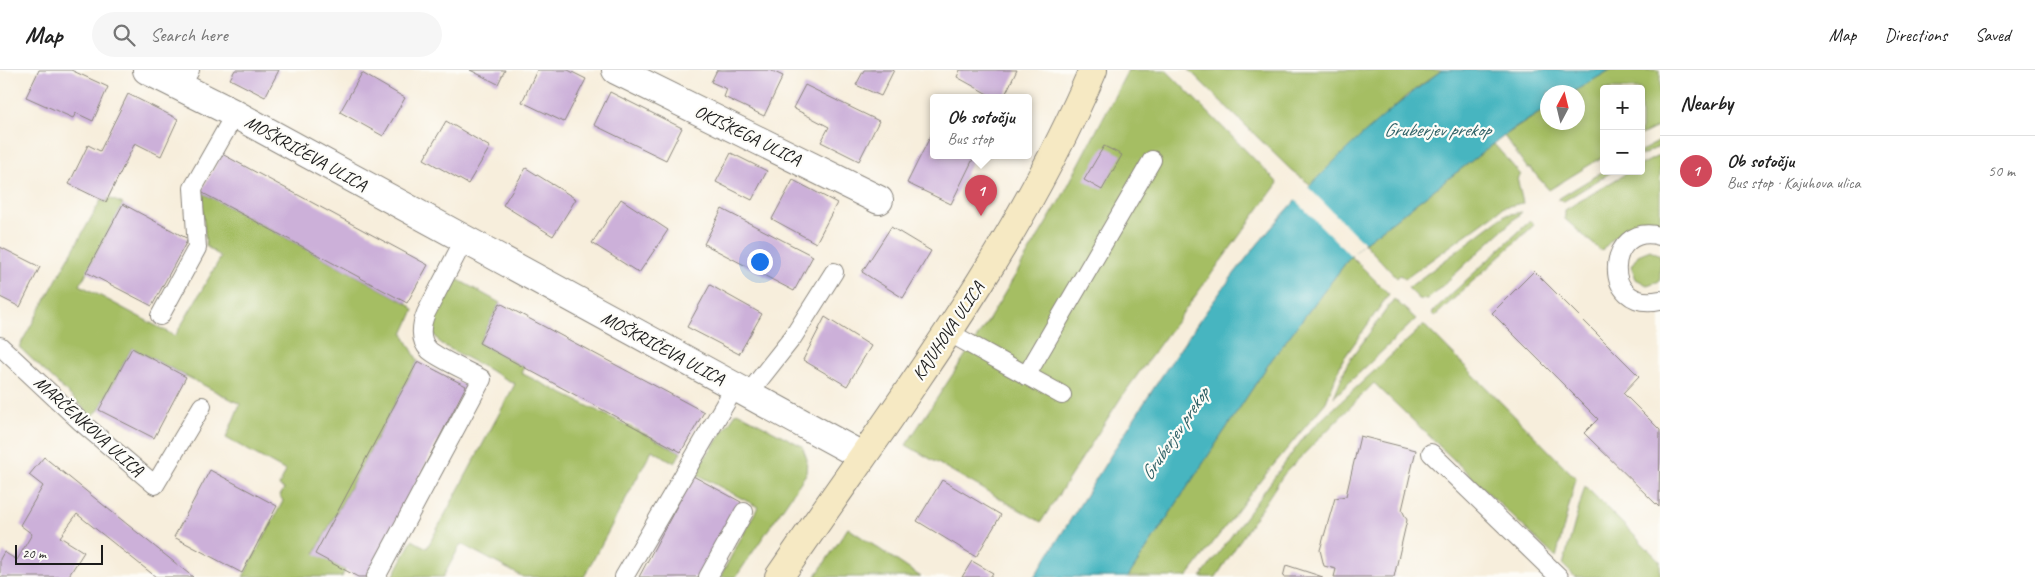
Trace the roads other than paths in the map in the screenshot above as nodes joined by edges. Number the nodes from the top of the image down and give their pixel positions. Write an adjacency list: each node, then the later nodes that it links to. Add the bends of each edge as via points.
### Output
1 (147, 70): 4 (street, MOŠKRIČEVA ULICA)
2 (616, 70): 7 (street, OKIŠKEGA ULICA)
3 (1092, 70): 13 (main road, KAJUHOVA ULICA, via 1045,172 980,285)
4 (186, 79): 5 (street, MOŠKRIČEVA ULICA)
5 (234, 114): 9 (street, MOŠKRIČEVA ULICA); 12 (lane, via 193,188 197,248)
6 (1152, 160): 15 (lane)
7 (879, 200)
8 (1660, 236): 11 (lane, via 1646,234 1636,237 1626,244 1616,263 1619,282 1627,294 1637,300)
9 (464, 240): 16 (street, MOŠKRIČEVA ULICA); 22 (lane, via 426,313 421,333 429,350 482,379)
10 (834, 272): 16 (lane, via 793,337)
11 (1660, 300)
12 (160, 316)
13 (948, 332): 15 (lane); 20 (main road, KAJUHOVA ULICA)
14 (0, 346): 18 (lane, MARČENKOVA ULICA, via 81,422 155,485)
15 (1026, 376): 17 (lane)
16 (742, 391): 20 (street, MOŠKRIČEVA ULICA); 23 (lane)
17 (1062, 395)
18 (202, 406)
19 (1431, 454): 26 (lane)
20 (862, 456): 25 (main road, KAJUHOVA ULICA)
21 (744, 512): 24 (lane)
22 (376, 577)
23 (624, 577)
24 (708, 577)
25 (779, 577)
26 (1560, 577)

